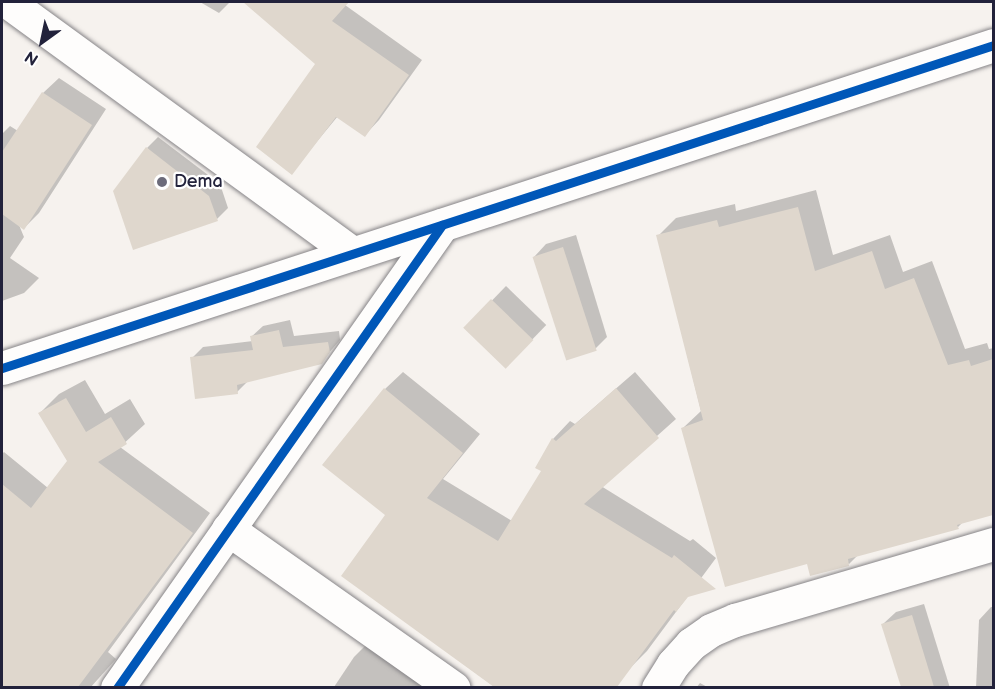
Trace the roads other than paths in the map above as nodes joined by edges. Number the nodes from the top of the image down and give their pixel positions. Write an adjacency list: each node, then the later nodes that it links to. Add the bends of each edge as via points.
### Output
1 (20, 5): 4 (street)
2 (993, 45): 3 (street)
3 (442, 225): 4 (street); 6 (street)
4 (353, 254): 5 (street)
5 (2, 368)
6 (228, 529): 8 (street); 9 (street)
7 (993, 544): 10 (street, via 711,630 673,663)
8 (117, 687)
9 (453, 687)
10 (658, 687)

